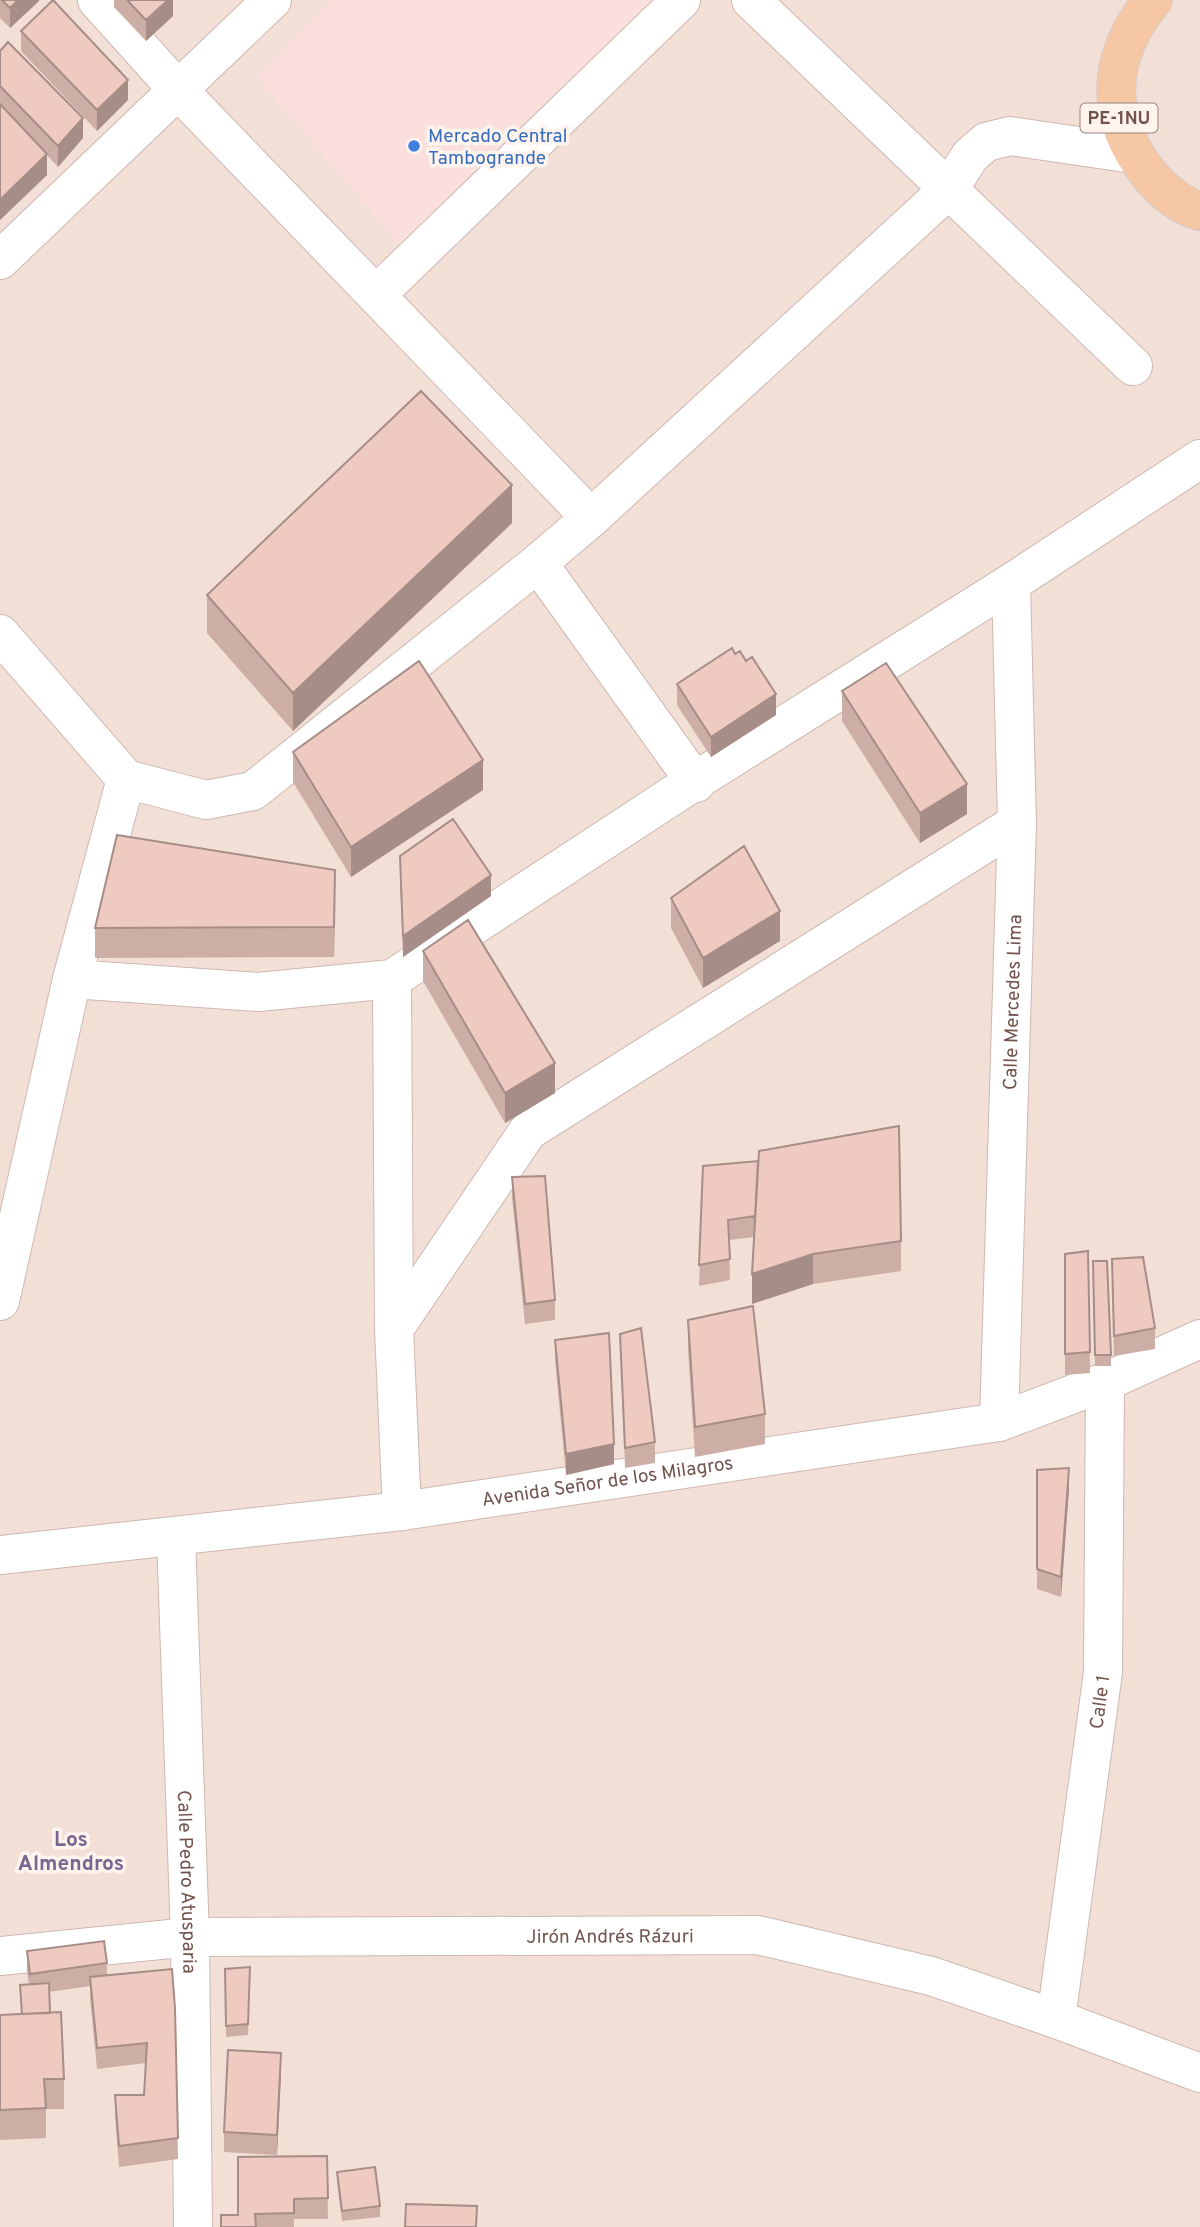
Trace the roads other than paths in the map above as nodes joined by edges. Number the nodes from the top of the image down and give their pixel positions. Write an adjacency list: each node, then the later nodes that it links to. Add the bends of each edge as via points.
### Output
1 (97, 0): 6 (street)
2 (272, 0): 6 (street)
3 (681, 0): 11 (street)
4 (751, 0): 8 (street)
5 (1135, 7): 7 (main road, PE-1NU, via 1116,83 1119,116)
6 (178, 90): 10 (street); 11 (street)
7 (1133, 154): 8 (street, via 1010,135 986,142 970,156); 9 (main road, PE-1NU, via 1158,186)
8 (949, 189): 12 (street); 14 (street)
9 (1200, 211)
10 (0, 260)
11 (376, 296): 14 (street)
12 (1133, 366)
13 (1200, 459): 16 (street)
14 (591, 518): 15 (street)
15 (538, 563): 18 (street, via 253,791 206,800); 19 (street)
16 (1011, 583): 19 (street); 20 (street, Calle Mercedes Lima)
17 (0, 634): 18 (street)
18 (126, 779): 21 (street)
19 (696, 783): 22 (street)
20 (1017, 823): 24 (street, via 527,1131); 27 (street, Calle Mercedes Lima)
21 (72, 979): 22 (street, via 258,992); 23 (street)
22 (392, 979): 24 (street)
23 (0, 1301)
24 (394, 1329): 28 (street)
25 (1200, 1339): 26 (street, Avenida Señor de los Milagros)
26 (1105, 1382): 27 (street, Avenida Señor de los Milagros); 33 (street, Calle 1, via 1103,1672)
27 (999, 1422): 28 (street, Avenida Señor de los Milagros)
28 (402, 1511): 29 (street, Avenida Señor de los Milagros)
29 (176, 1537): 30 (street, Avenida Señor de los Milagros); 31 (street, Calle Pedro Atusparia)
30 (0, 1555)
31 (190, 1937): 32 (street, Jirón Andrés Rázuri); 33 (street, Jirón Andrés Rázuri, via 758,1935 931,1976); 35 (street, Calle Pedro Atusparia)
32 (0, 1956)
33 (1056, 2019): 34 (street, Jirón Andrés Rázuri)
34 (1200, 2073)
35 (193, 2227)

